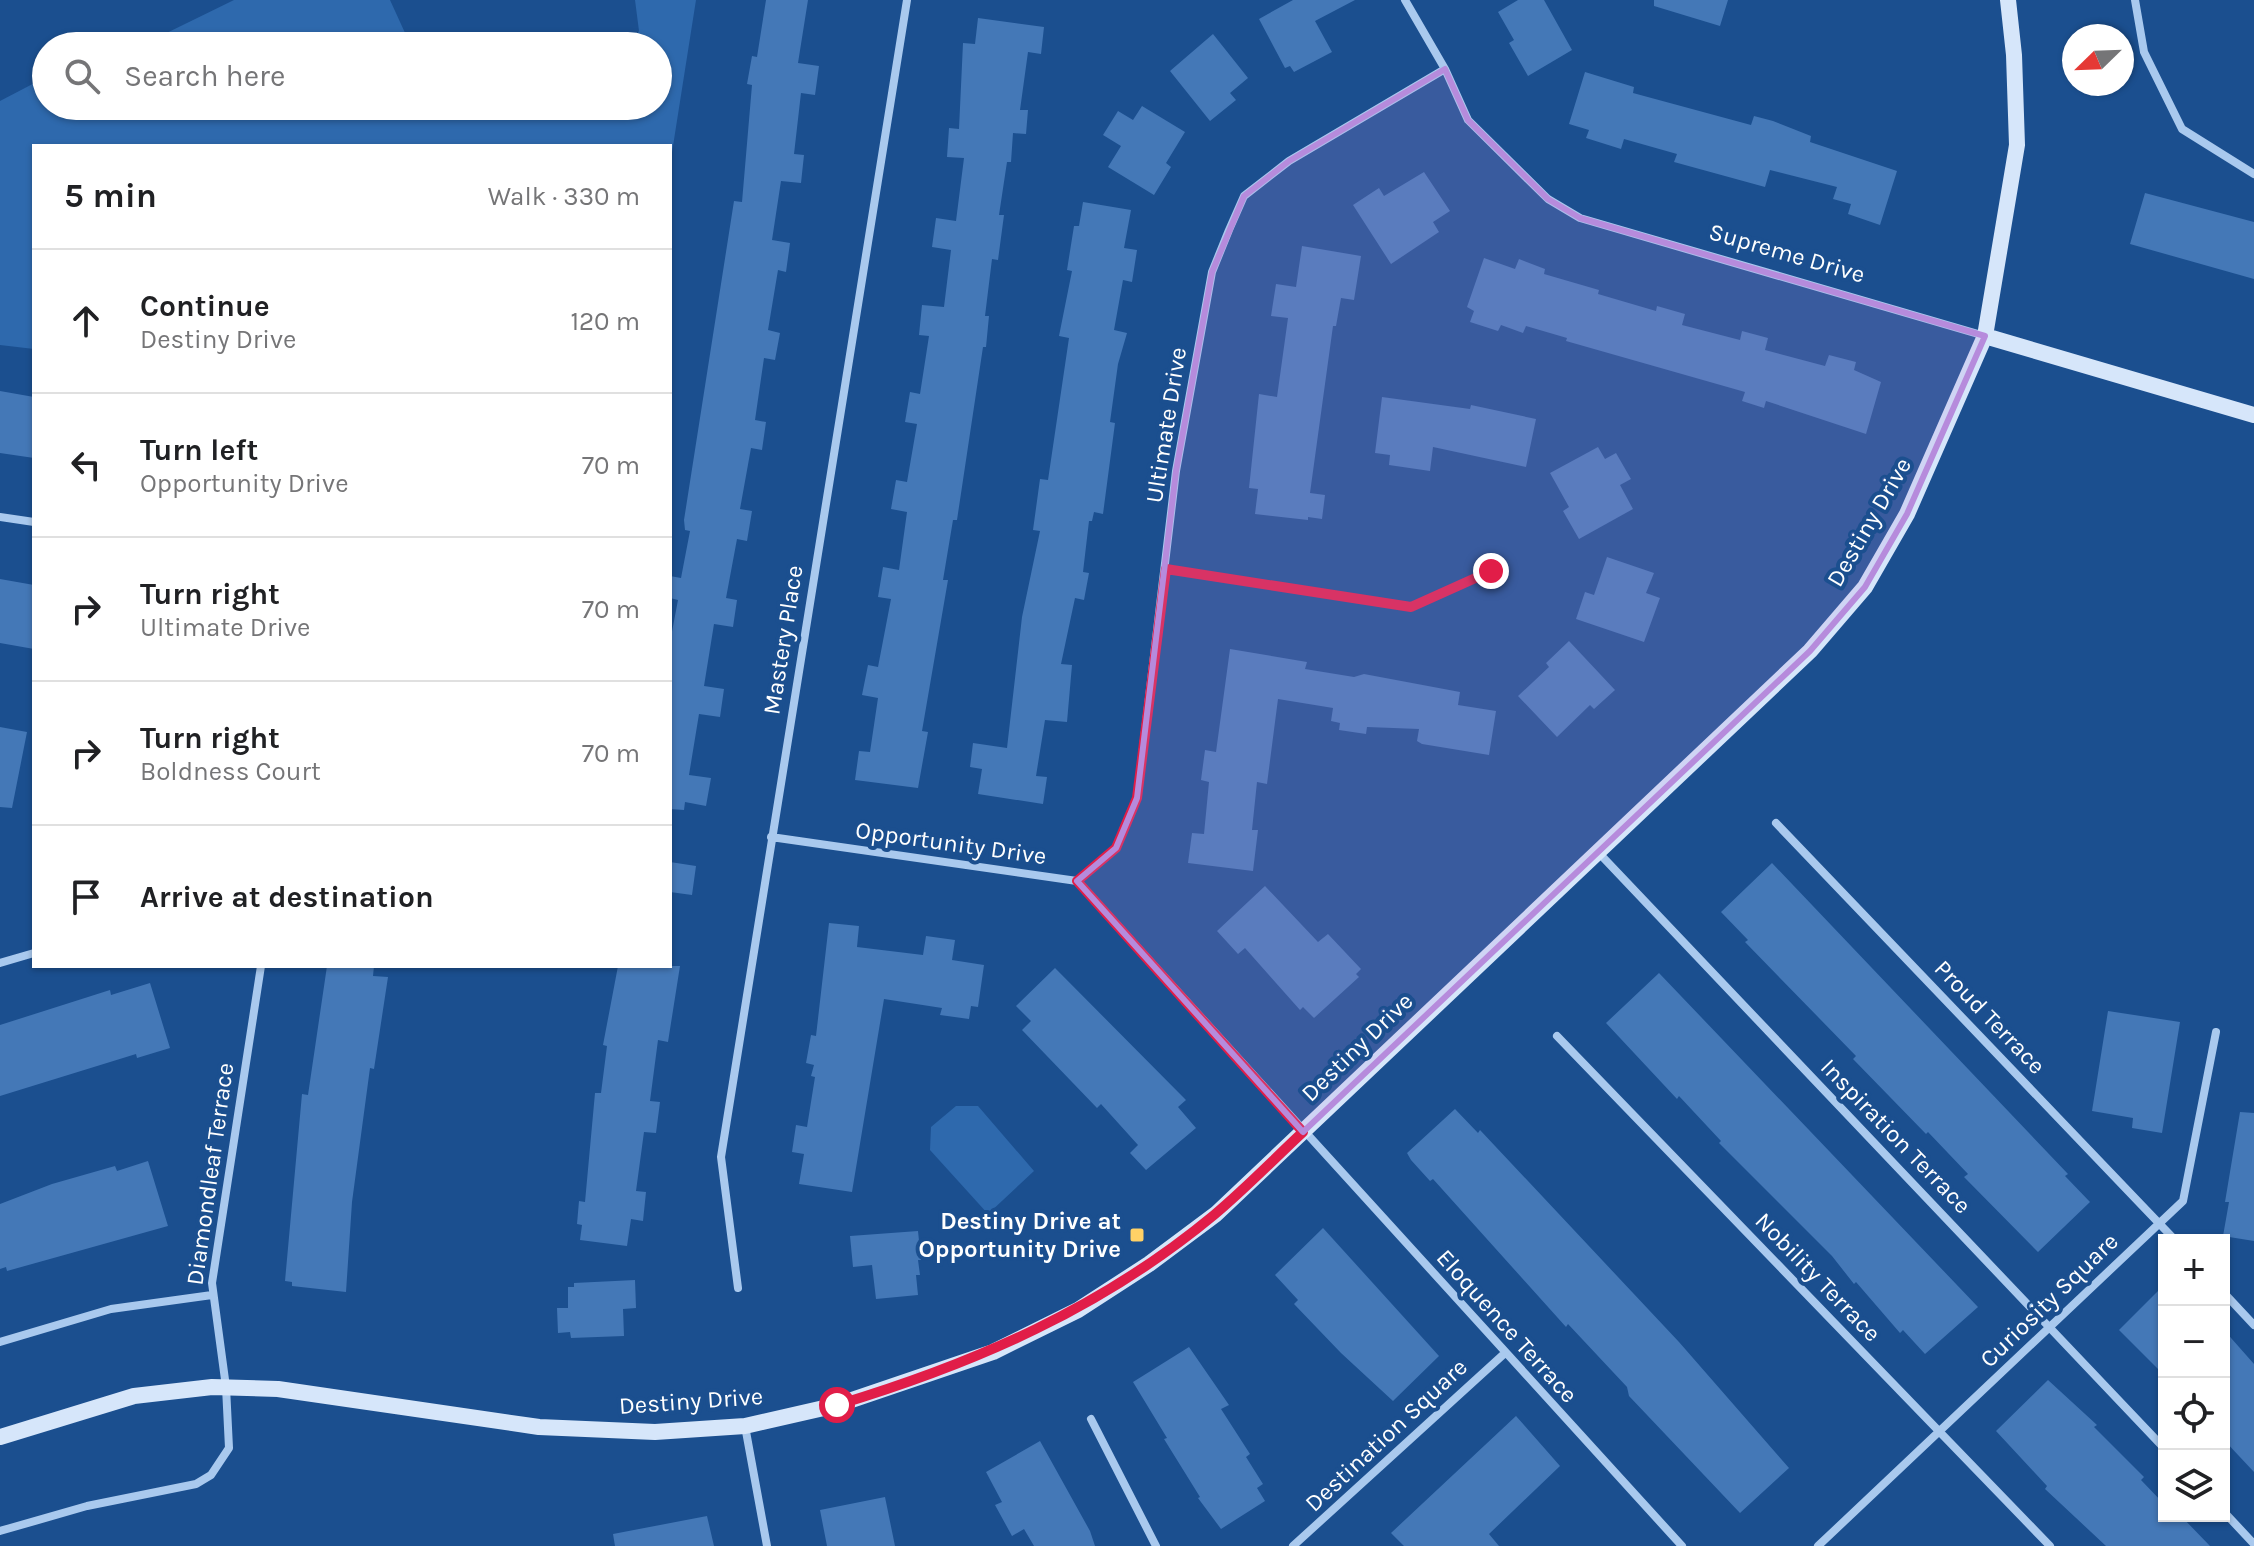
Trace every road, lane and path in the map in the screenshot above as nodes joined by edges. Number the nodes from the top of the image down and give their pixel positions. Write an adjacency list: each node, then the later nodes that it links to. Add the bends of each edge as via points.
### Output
1 (907, 0): 14 (street, Mastery Place)
2 (1405, 0): 5 (street, Supreme Drive)
3 (2008, 0): 7 (street, Destiny Drive, via 2017,145)
4 (2135, 0): 6 (street, via 2144,52 2182,129)
5 (1445, 69): 7 (street, Supreme Drive, via 1468,120 1548,199 1580,218); 11 (street, Ultimate Drive, via 1289,161 1244,196 1212,272 1176,471)
6 (2254, 174)
7 (1985, 336): 8 (street, Supreme Drive); 15 (street, Destiny Drive, via 1907,514 1865,587 1810,651)
8 (2254, 415)
9 (0, 517): 10 (street)
10 (32, 522)
11 (1166, 569): 12 (street, via 1411,607); 16 (street, Ultimate Drive, via 1137,798 1116,848)
12 (1491, 571)
13 (1776, 823): 23 (street, Proud Terrace)
14 (771, 837): 16 (street, Opportunity Drive); 25 (street, Mastery Place, via 721,1157)
15 (1597, 851): 22 (street, Destiny Drive); 29 (street, Inspiration Terrace)
16 (1077, 881): 22 (street, Opportunity Drive)
17 (32, 954): 18 (street)
18 (0, 963)
19 (261, 968): 26 (street, Diamondleaf Terrace)
20 (2216, 1032): 23 (street, Curiosity Square, via 2183,1201)
21 (1557, 1036): 35 (street, Nobility Terrace)
22 (1303, 1132): 31 (street, Eloquence Terrace); 34 (street, Destiny Drive, via 1216,1214 1078,1310 920,1380)
23 (2159, 1223): 24 (street, Proud Terrace); 29 (street, Curiosity Square)
24 (2169, 1234)
25 (738, 1288)
26 (212, 1295): 30 (street, via 111,1309); 32 (street, Diamondleaf Terrace)
27 (2230, 1299): 28 (street)
28 (2254, 1325)
29 (2050, 1326): 35 (street, Curiosity Square); 37 (street, Inspiration Terrace)
30 (0, 1342)
31 (1505, 1353): 43 (street, Destination Square); 44 (street, Eloquence Terrace)
32 (226, 1387): 34 (street, Destiny Drive, via 278,1389 539,1427 655,1432); 36 (street, Destiny Drive, via 134,1396); 39 (street, Diamondleaf Terrace, via 229,1448 204,1479 180,1490 87,1506)
33 (1091, 1419): 42 (street)
34 (745, 1426): 41 (street)
35 (1941, 1432): 45 (street, Curiosity Square); 46 (street, Nobility Terrace)
36 (0, 1437)
37 (2158, 1442)
38 (2230, 1518): 40 (street)
39 (0, 1531)
40 (2254, 1544)
41 (767, 1546)
42 (1156, 1546)
43 (1293, 1546)
44 (1682, 1546)
45 (1818, 1546)
46 (2050, 1546)

